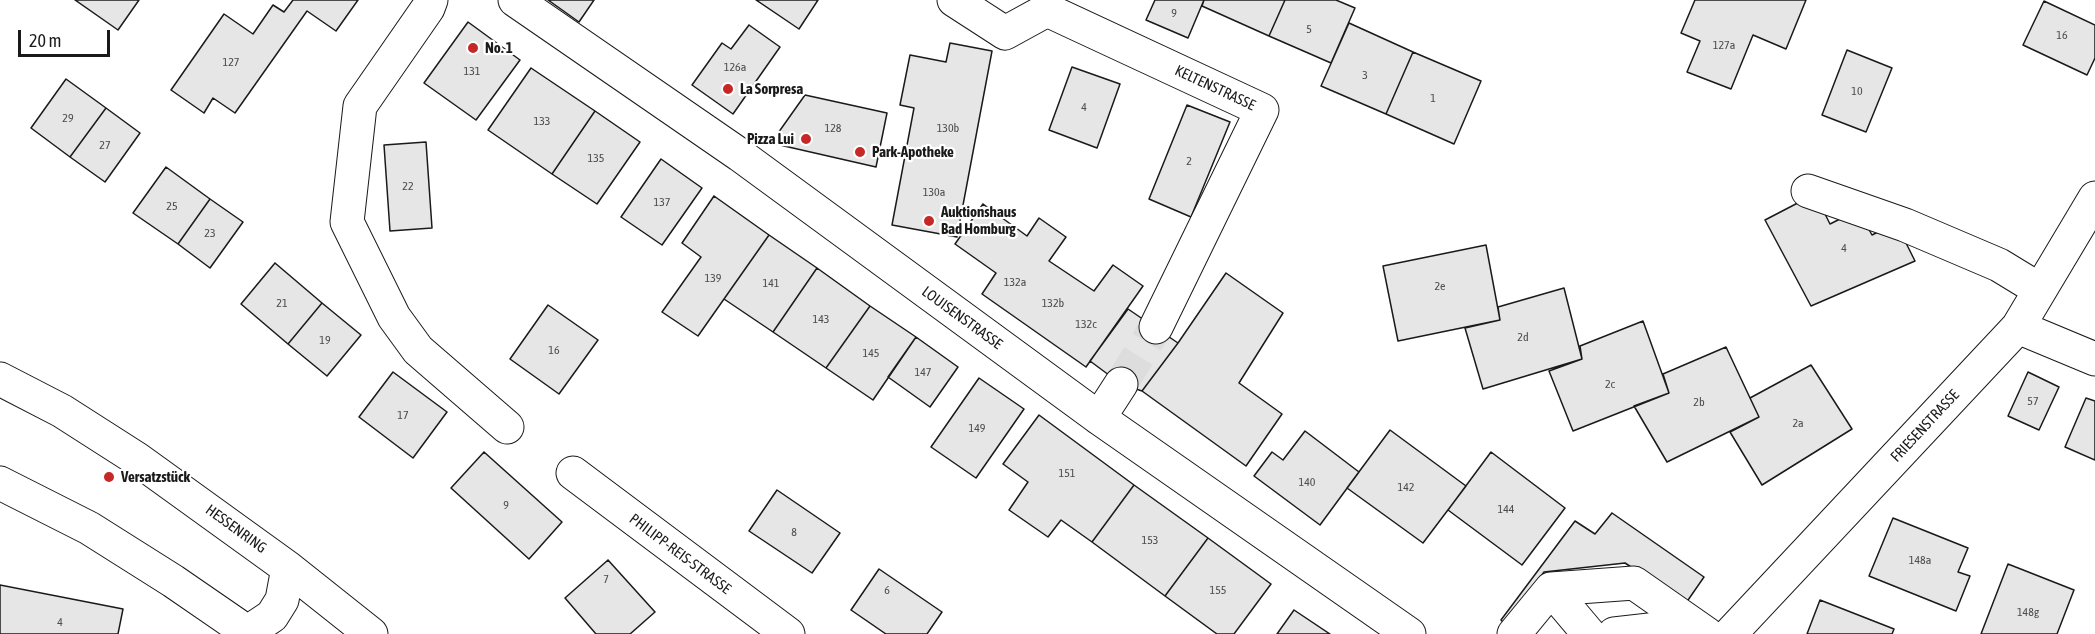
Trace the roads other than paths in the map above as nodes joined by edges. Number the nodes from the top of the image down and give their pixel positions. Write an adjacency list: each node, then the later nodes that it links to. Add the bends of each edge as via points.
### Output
1 (431, 0): 13 (street, via 360,106 348,222 394,317 418,350)
2 (515, 0): 12 (street, LOUISENSTRASSE, via 740,155)
3 (954, 0): 7 (street, KELTENSTRASSE, via 1005,33 1047,10 1262,110)
4 (1808, 191): 6 (street, via 1905,225 1999,265)
5 (2095, 198): 6 (street, FRIESENSTRASSE)
6 (2040, 290): 8 (street, FRIESENSTRASSE)
7 (1156, 327)
8 (2018, 327): 9 (street); 27 (street, FRIESENSTRASSE)
9 (2095, 359)
10 (0, 379): 16 (street, HESSENRING, via 62,411 137,459)
11 (1121, 384): 12 (street)
12 (1099, 418): 24 (street, LOUISENSTRASSE)
13 (507, 427)
14 (573, 473): 23 (street, PHILIPP-REIS-STRASSE)
15 (0, 483): 21 (street, via 89,528)
16 (288, 568): 21 (street, via 282,600 272,616); 22 (street, HESSENRING)
17 (1603, 585): 18 (street); 19 (street, via 1634,583); 20 (street)
18 (1551, 589): 25 (street); 26 (street)
19 (1700, 629): 20 (street)
20 (1630, 632)
21 (249, 633)
22 (371, 634)
23 (788, 634)
24 (1409, 634)
25 (1514, 634)
26 (1589, 634)
27 (1730, 634)

